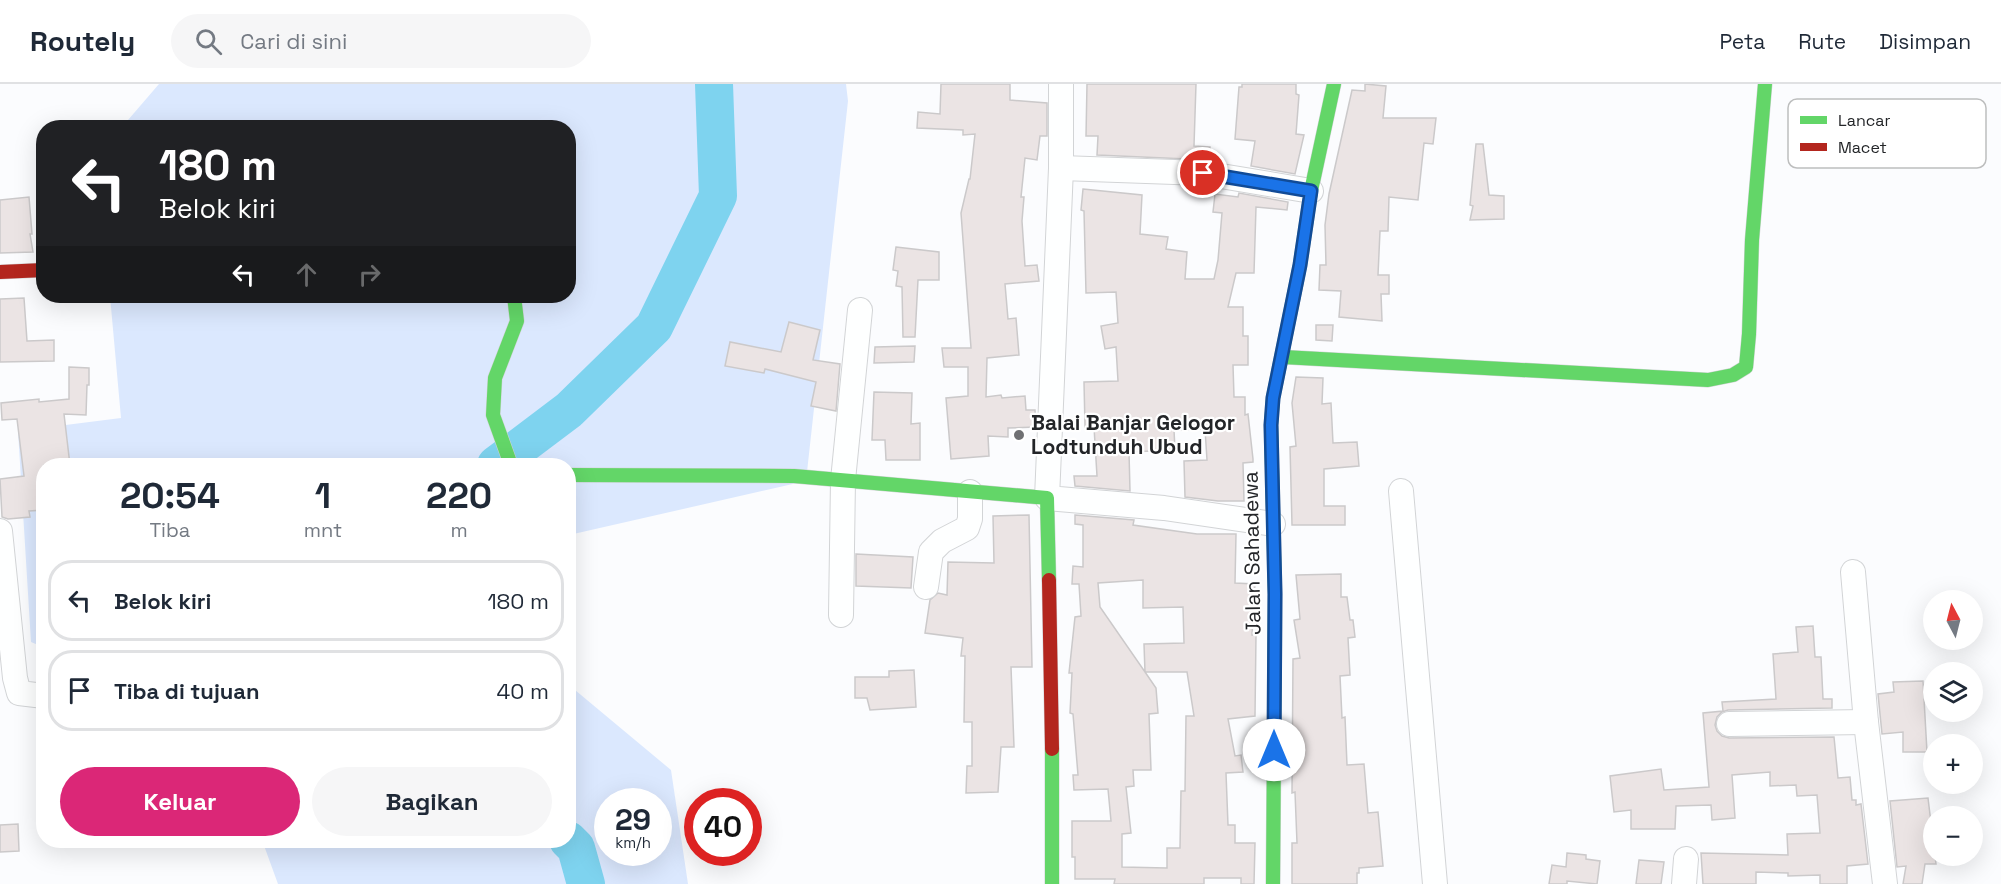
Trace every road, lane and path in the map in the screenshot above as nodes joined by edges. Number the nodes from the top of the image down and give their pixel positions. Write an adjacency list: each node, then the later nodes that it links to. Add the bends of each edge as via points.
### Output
1 (1061, 84): 4 (street)
2 (1334, 84): 5 (street, Jalan Sahadewa)
3 (1765, 84): 10 (street, via 1746,367 1738,374 1708,380)
4 (1061, 168): 5 (street, via 1203,173); 16 (street)
5 (1311, 191): 10 (street, Jalan Sahadewa)
6 (36, 270): 7 (street)
7 (0, 272)
8 (515, 303): 11 (street, via 517,321 495,378 493,415)
9 (860, 310): 13 (street)
10 (1283, 357): 17 (street, Jalan Sahadewa, via 1271,425)
11 (508, 458)
12 (576, 475): 13 (street, via 794,476)
13 (843, 480): 15 (street); 21 (street)
14 (1401, 491): 28 (street)
15 (970, 492): 16 (street); 20 (street, via 967,528 942,541 931,552)
16 (1047, 498): 17 (street, via 1164,508); 26 (street)
17 (1273, 524): 27 (street, Jalan Sahadewa)
18 (0, 531): 22 (street, via 15,678 20,693)
19 (1853, 572): 23 (street)
20 (926, 587)
21 (841, 615)
22 (36, 695)
23 (1866, 722): 24 (street); 30 (street)
24 (1729, 724)
25 (1686, 859): 29 (street)
26 (1052, 884)
27 (1273, 884)
28 (1435, 884)
29 (1684, 884)
30 (1885, 884)

